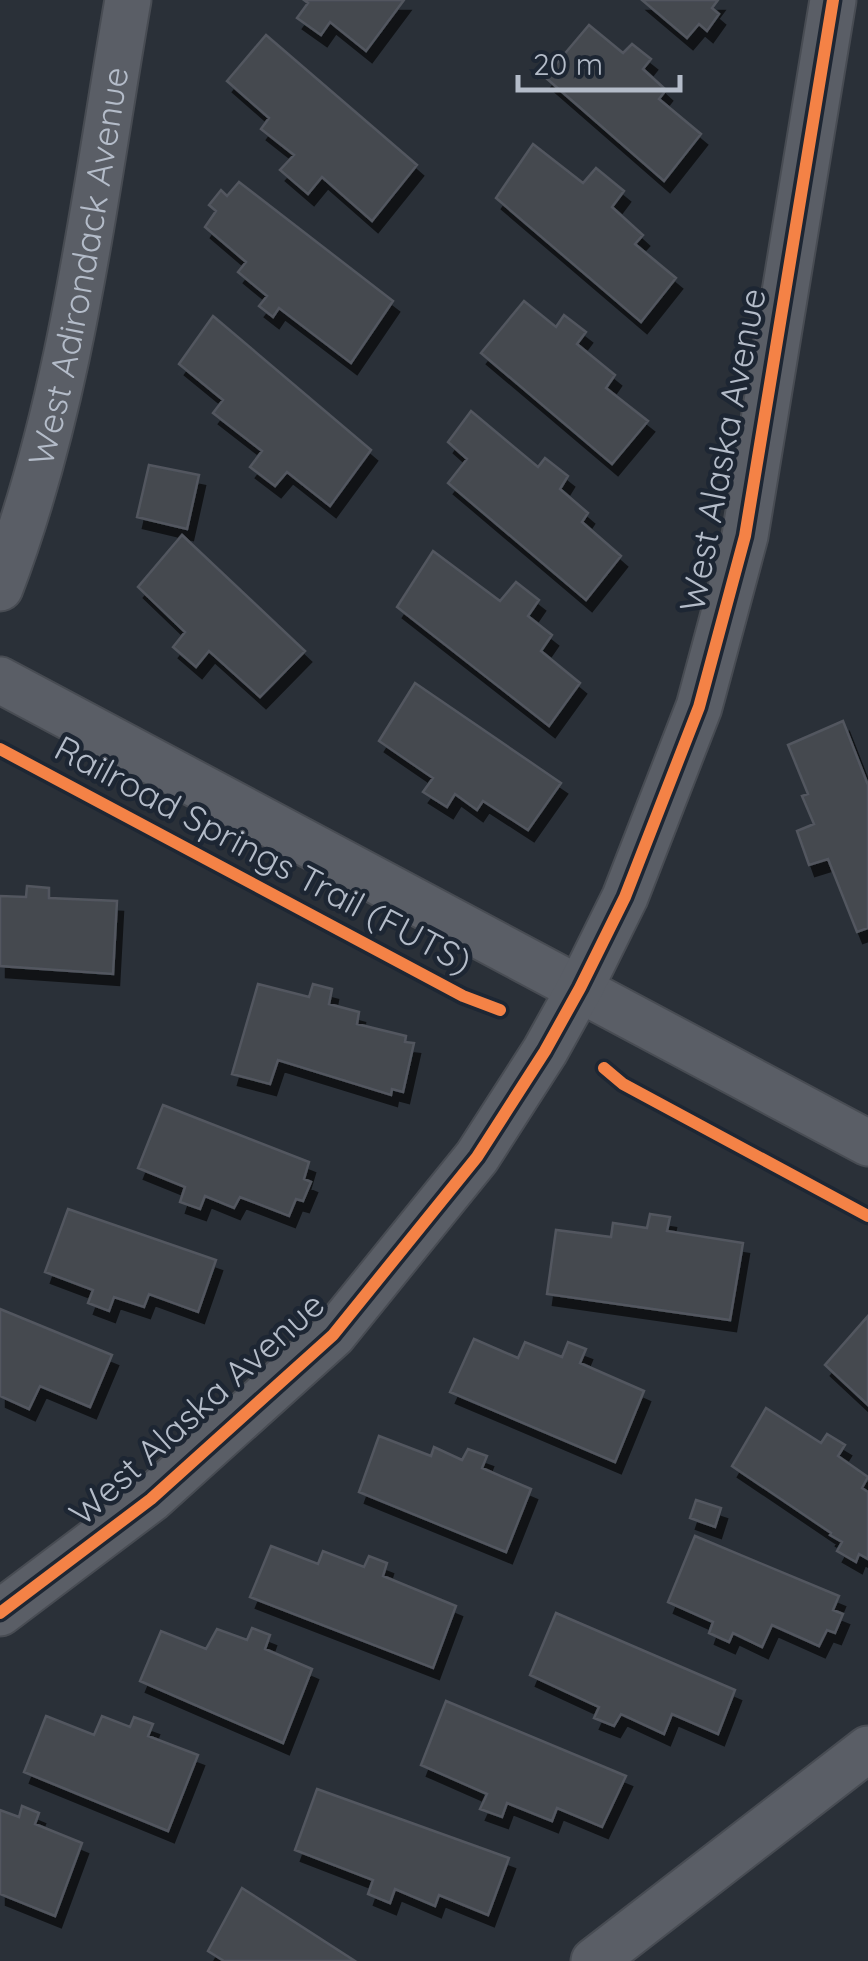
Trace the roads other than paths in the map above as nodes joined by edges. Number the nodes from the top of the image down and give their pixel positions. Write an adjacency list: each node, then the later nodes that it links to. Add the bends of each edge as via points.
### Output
1 (128, 0): 3 (street, West Adirondack Avenue, via 64,378)
2 (834, 0): 5 (street, West Alaska Avenue, via 745,536 699,708)
3 (0, 588)
4 (0, 680): 5 (street)
5 (580, 988): 6 (street); 7 (street, West Alaska Avenue, via 477,1157 333,1335 152,1499)
6 (868, 1144)
7 (0, 1613)
8 (868, 1749): 9 (street)
9 (594, 1961)

